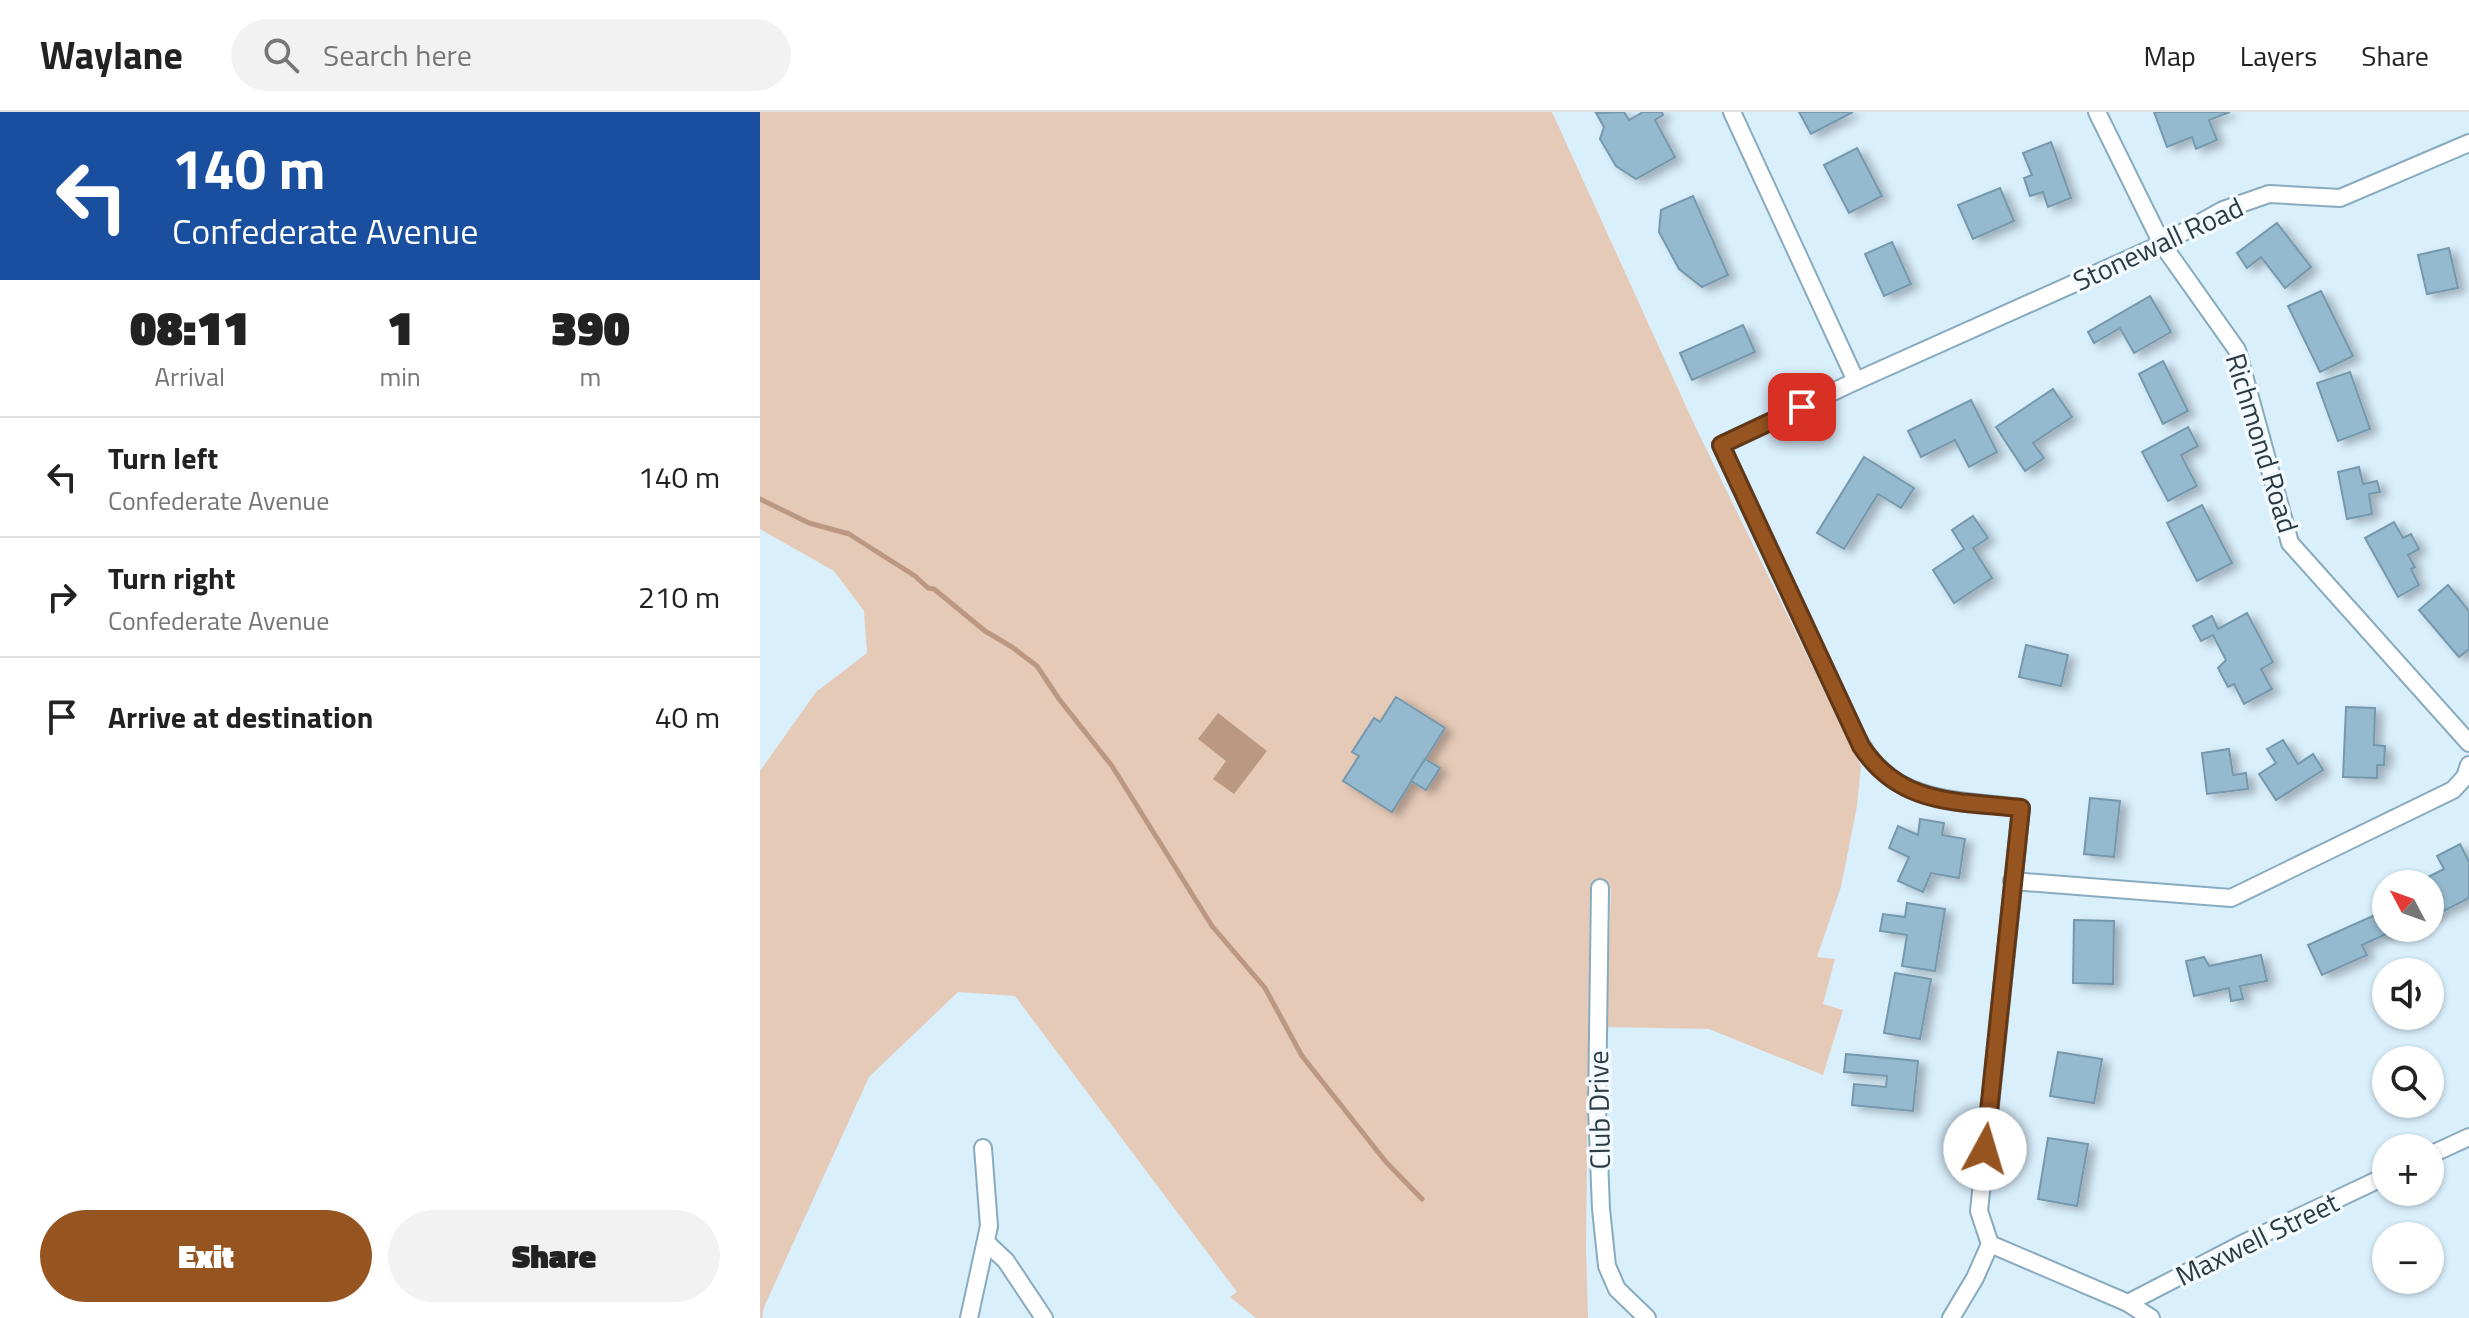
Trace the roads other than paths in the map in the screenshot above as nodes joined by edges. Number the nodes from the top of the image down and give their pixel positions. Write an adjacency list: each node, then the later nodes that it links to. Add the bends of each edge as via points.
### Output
1 (1732, 112): 5 (street)
2 (2097, 112): 4 (street, Richmond Road)
3 (2469, 143): 4 (street, Stonewall Road, via 2340,198 2269,194 2223,210)
4 (2162, 244): 5 (street, Stonewall Road); 6 (street, Richmond Road, via 2237,350 2290,543)
5 (1856, 381): 8 (street, Stonewall Road, via 1721,445 1868,756 1891,780 1923,795 2021,808)
6 (2469, 743)
7 (2469, 765): 8 (street, via 2453,790 2231,898)
8 (2012, 881): 15 (street, via 1979,1211)
9 (1600, 888): 19 (street, Club Drive, via 1597,1108 1607,1266 1617,1289)
10 (2469, 1137): 12 (street)
11 (983, 1148): 14 (street)
12 (2444, 1149)
13 (2372, 1183): 16 (street, Maxwell Street)
14 (987, 1243): 17 (street); 18 (street, via 1006,1261)
15 (1990, 1244): 16 (street); 20 (street)
16 (2128, 1303): 21 (street)
17 (969, 1318)
18 (1044, 1318)
19 (1647, 1318)
20 (1951, 1318)
21 (2151, 1318)

